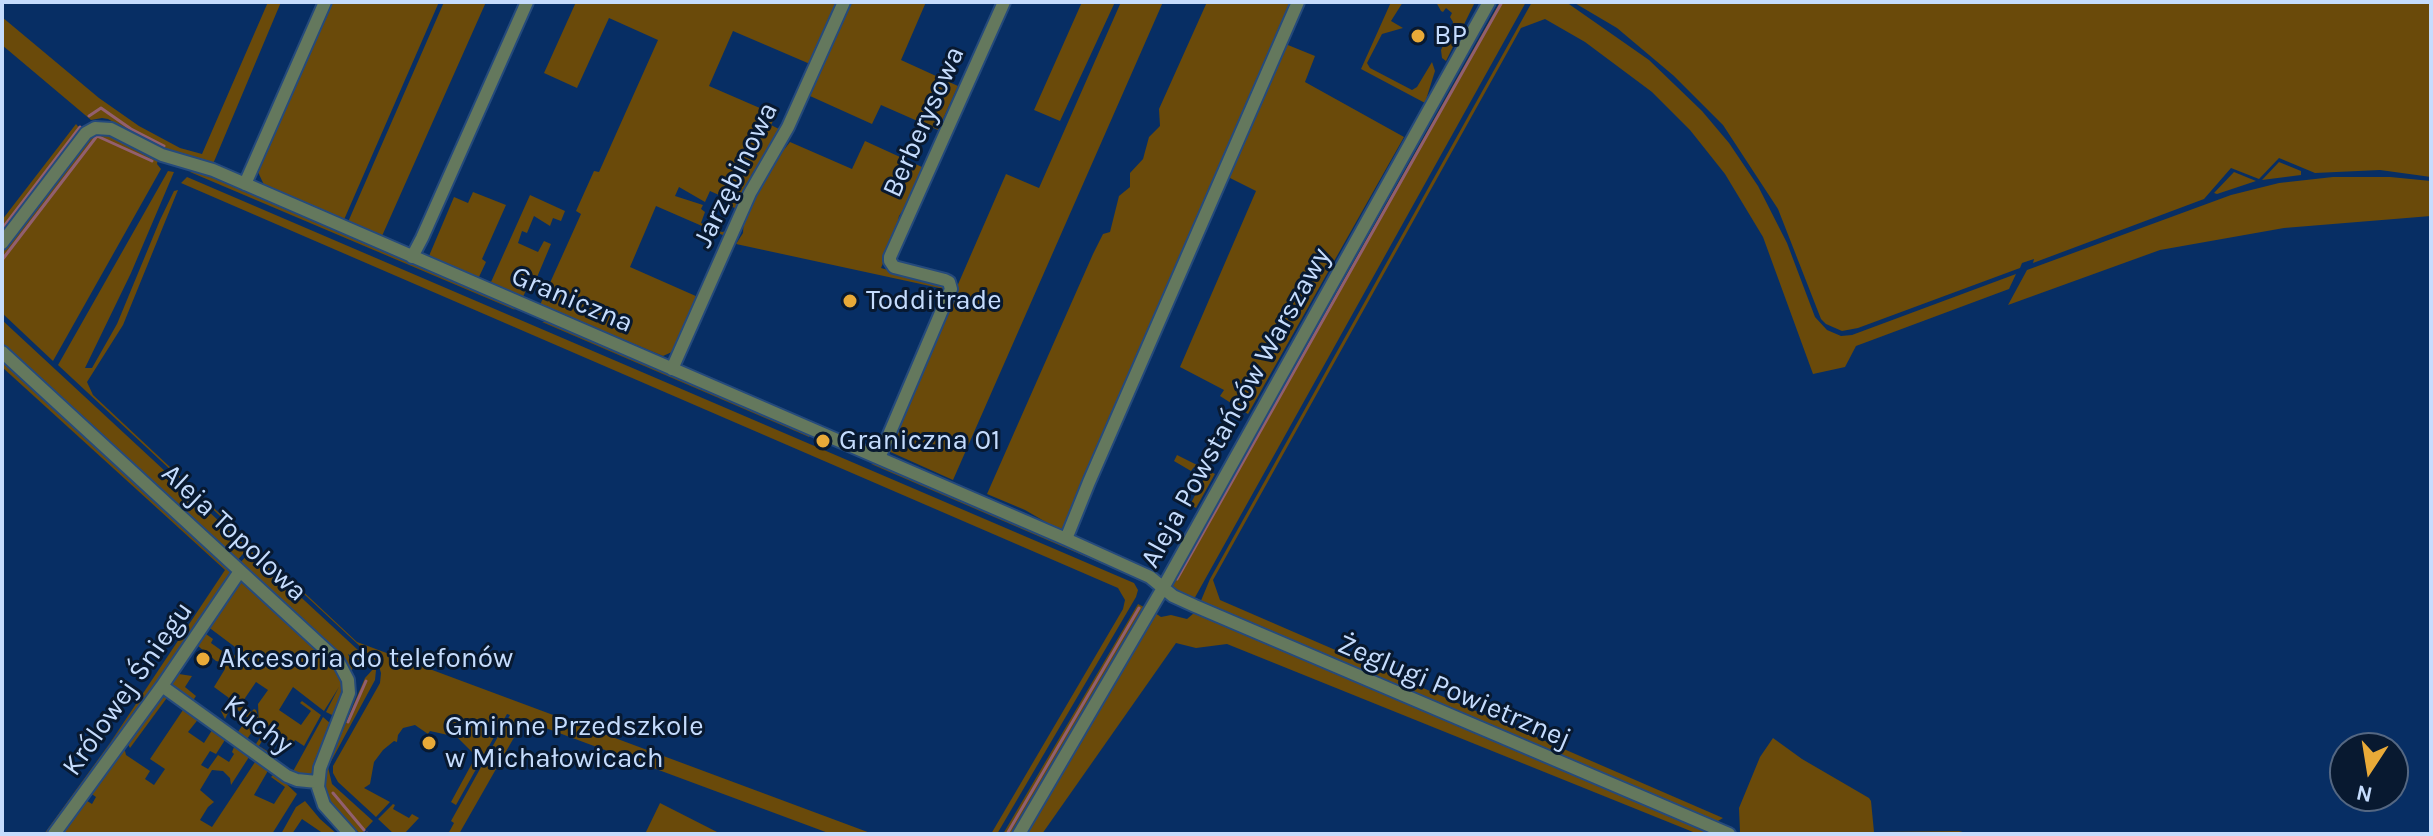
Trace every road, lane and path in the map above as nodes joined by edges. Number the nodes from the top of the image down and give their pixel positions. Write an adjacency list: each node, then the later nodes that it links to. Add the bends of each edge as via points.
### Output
1 (325, 2): 7 (street)
2 (527, 2): 9 (street)
3 (844, 2): 11 (street, Jarzębinowa, via 788,127 750,193)
4 (1004, 2): 12 (street, Berberysowa, via 890,261 894,267 949,282 951,289)
5 (1298, 2): 13 (street)
6 (1489, 2): 15 (street, Aleja Powstańców Warszawy)
7 (245, 184): 8 (street, Graniczna, via 162,155 111,129 95,128); 9 (street, Graniczna)
8 (2, 243)
9 (412, 257): 11 (street, Graniczna)
10 (2, 352): 14 (street, Aleja Topolowa)
11 (672, 369): 12 (street, Graniczna)
12 (879, 458): 13 (street, Graniczna)
13 (1066, 539): 15 (street, Graniczna)
14 (240, 571): 16 (street, Królowej Śniegu); 17 (street, Aleja Topolowa, via 338,661 346,675 348,700)
15 (1163, 588): 20 (street, Aleja Powstańców Warszawy); 21 (street, Żeglugi Powietrznej, via 1198,608)
16 (162, 686): 17 (street, Kuchy, via 287,776); 18 (street, Królowej Śniegu)
17 (317, 782): 19 (street, via 324,805)
18 (54, 834)
19 (350, 834)
20 (1019, 834)
21 (1729, 834)

